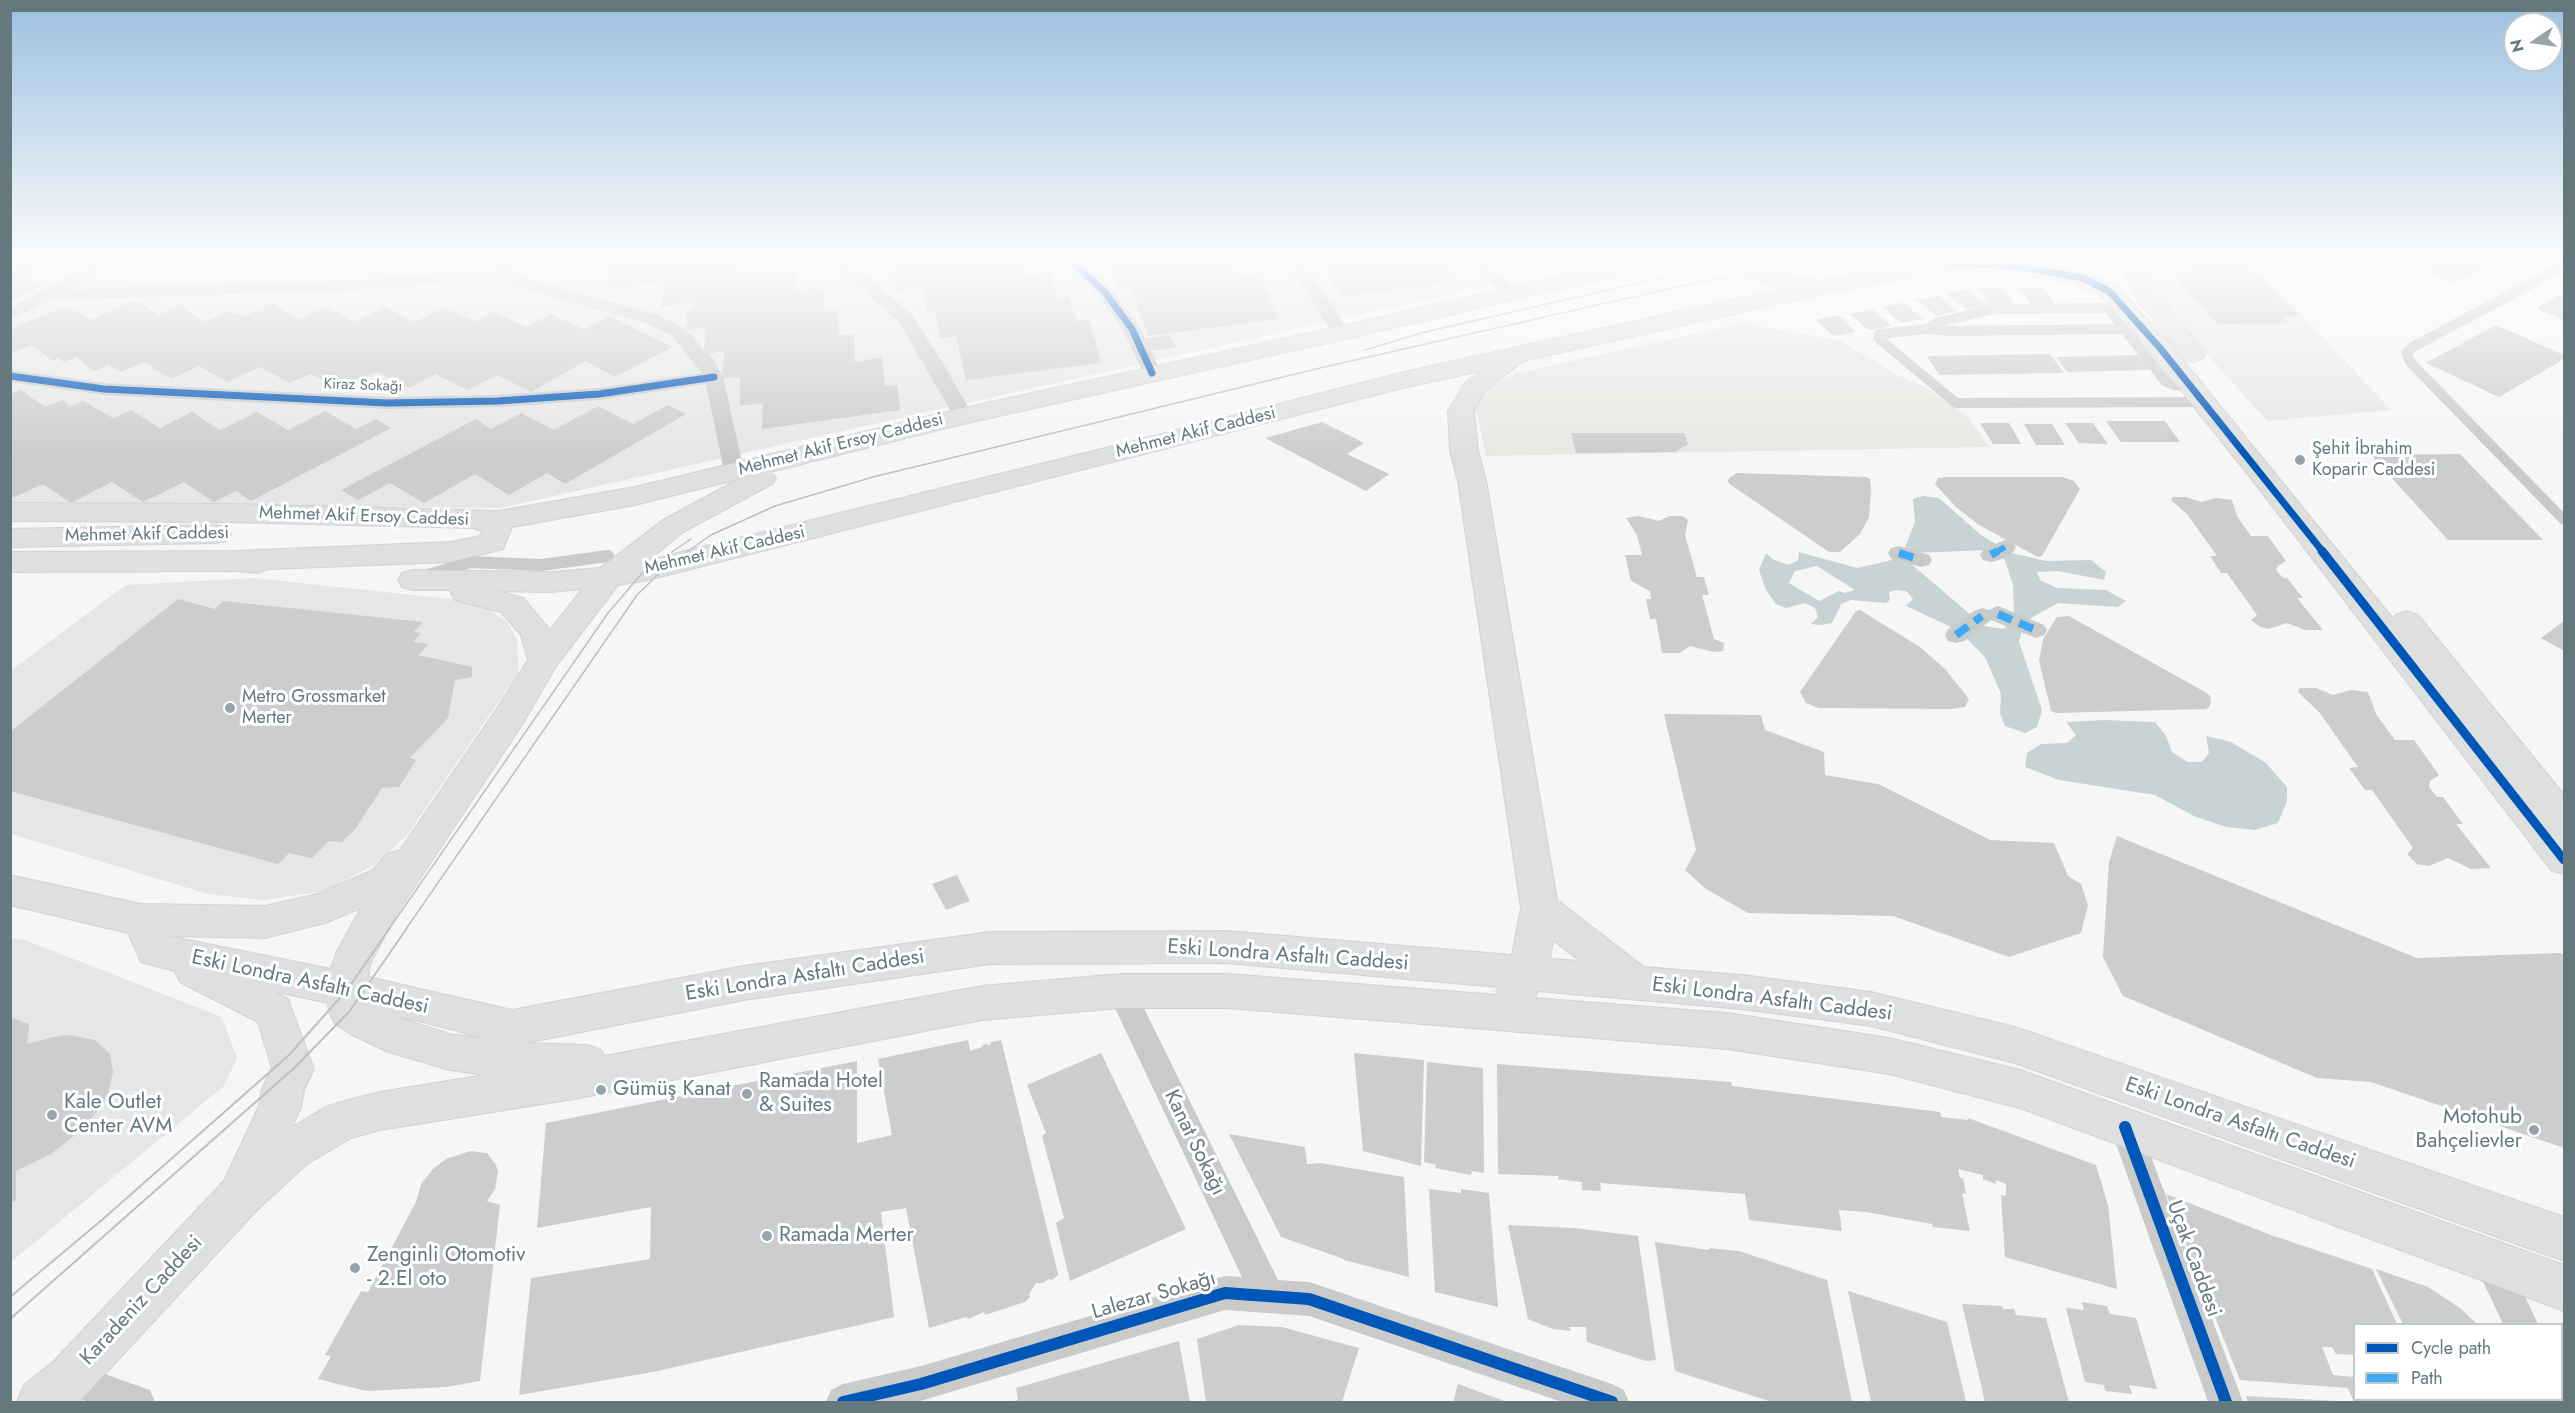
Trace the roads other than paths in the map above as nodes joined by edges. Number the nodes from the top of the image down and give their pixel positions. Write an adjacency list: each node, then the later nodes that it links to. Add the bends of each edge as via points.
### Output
1 (664, 325): 18 (street, via 677,331)
2 (909, 325): 20 (street)
3 (1129, 325): 16 (street)
4 (1336, 325): 14 (street)
5 (1375, 325): 14 (main road, Mehmet Akif Ersoy Caddesi)
6 (1649, 325): 15 (main road, Mehmet Akif Caddesi)
7 (1933, 325): 12 (lane)
8 (2121, 325): 13 (lane)
9 (2138, 325): 19 (main road)
10 (2170, 325): 36 (main road)
11 (2454, 325): 25 (lane, via 2406,353 2411,363)
12 (1927, 329): 13 (lane); 19 (lane, via 1880,334 1878,338 1956,403)
13 (2124, 329): 19 (lane, via 2165,381)
14 (1341, 333): 16 (main road, Mehmet Akif Ersoy Caddesi)
15 (1520, 353): 31 (main road, Mehmet Akif Caddesi, via 667,566); 40 (main road, via 1474,388 1461,411 1464,451)
16 (1152, 374): 20 (main road, Mehmet Akif Ersoy Caddesi)
17 (10, 376): 18 (street, Kiraz Sokağı, via 104,388 387,403 577,396)
18 (714, 377): 22 (street)
19 (2197, 394): 38 (main road)
20 (963, 416): 21 (main road, Mehmet Akif Ersoy Caddesi)
21 (836, 447): 22 (main road, Mehmet Akif Ersoy Caddesi); 31 (main road, via 751,482)
22 (734, 471): 24 (main road, Mehmet Akif Ersoy Caddesi, via 635,496)
23 (10, 512): 24 (main road, Mehmet Akif Ersoy Caddesi)
24 (499, 520): 26 (main road, Mehmet Akif Caddesi, via 409,529); 29 (main road, via 493,542 451,552)
25 (2565, 520)
26 (10, 538)
27 (1899, 553): 28 (street)
28 (1921, 560)
29 (236, 561): 30 (main road); 32 (main road)
30 (10, 562)
31 (608, 566): 32 (main road, Mehmet Akif Caddesi, via 551,582); 35 (main road)
32 (413, 580): 35 (main road, via 512,605 536,632)
33 (2036, 630): 34 (street, via 1990,615)
34 (1956, 634)
35 (544, 660): 37 (main road)
36 (2565, 820)
37 (434, 827): 41 (main road, via 386,880 325,908 266,922); 44 (main road, via 360,944 351,963)
38 (2565, 860)
39 (10, 890): 41 (main road, Eski Londra Asfaltı Caddesi)
40 (1540, 908): 42 (main road); 43 (main road)
41 (148, 935): 44 (main road, Eski Londra Asfaltı Caddesi); 49 (main road, via 274,1011 293,1069)
42 (1528, 973): 43 (main road, Eski Londra Asfaltı Caddesi); 44 (main road, Eski Londra Asfaltı Caddesi, via 1226,947 990,948 744,983 512,1028); 46 (main road)
43 (1635, 982): 50 (main road, Eski Londra Asfaltı Caddesi, via 1871,1009 2015,1045)
44 (346, 990): 47 (main road, via 349,1012 368,1024 450,1052 512,1061 579,1063)
45 (1121, 991): 46 (main road, Eski Londra Asfaltı Caddesi, via 1228,991); 47 (main road, Eski Londra Asfaltı Caddesi, via 982,1003); 53 (street, Kanat Sokağı)
46 (1502, 1013): 48 (main road, Eski Londra Asfaltı Caddesi, via 1727,1031 1889,1056 2020,1089)
47 (691, 1058): 49 (main road, Eski Londra Asfaltı Caddesi, via 426,1102 341,1121 292,1150)
48 (2126, 1128): 51 (main road, Eski Londra Asfaltı Caddesi); 59 (street, Uçak Caddesi)
49 (240, 1196): 55 (main road, Karadeniz Caddesi)
50 (2565, 1239)
51 (2491, 1262): 52 (main road, Eski Londra Asfaltı Caddesi); 54 (street)
52 (2565, 1288)
53 (1268, 1296): 57 (street, Lalezar Sokağı, via 1225,1293 921,1384); 58 (street, Lalezar Sokağı, via 1309,1299)
54 (2521, 1323)
55 (54, 1395): 56 (street)
56 (138, 1402)
57 (843, 1402)
58 (1612, 1402)
59 (2226, 1402)

